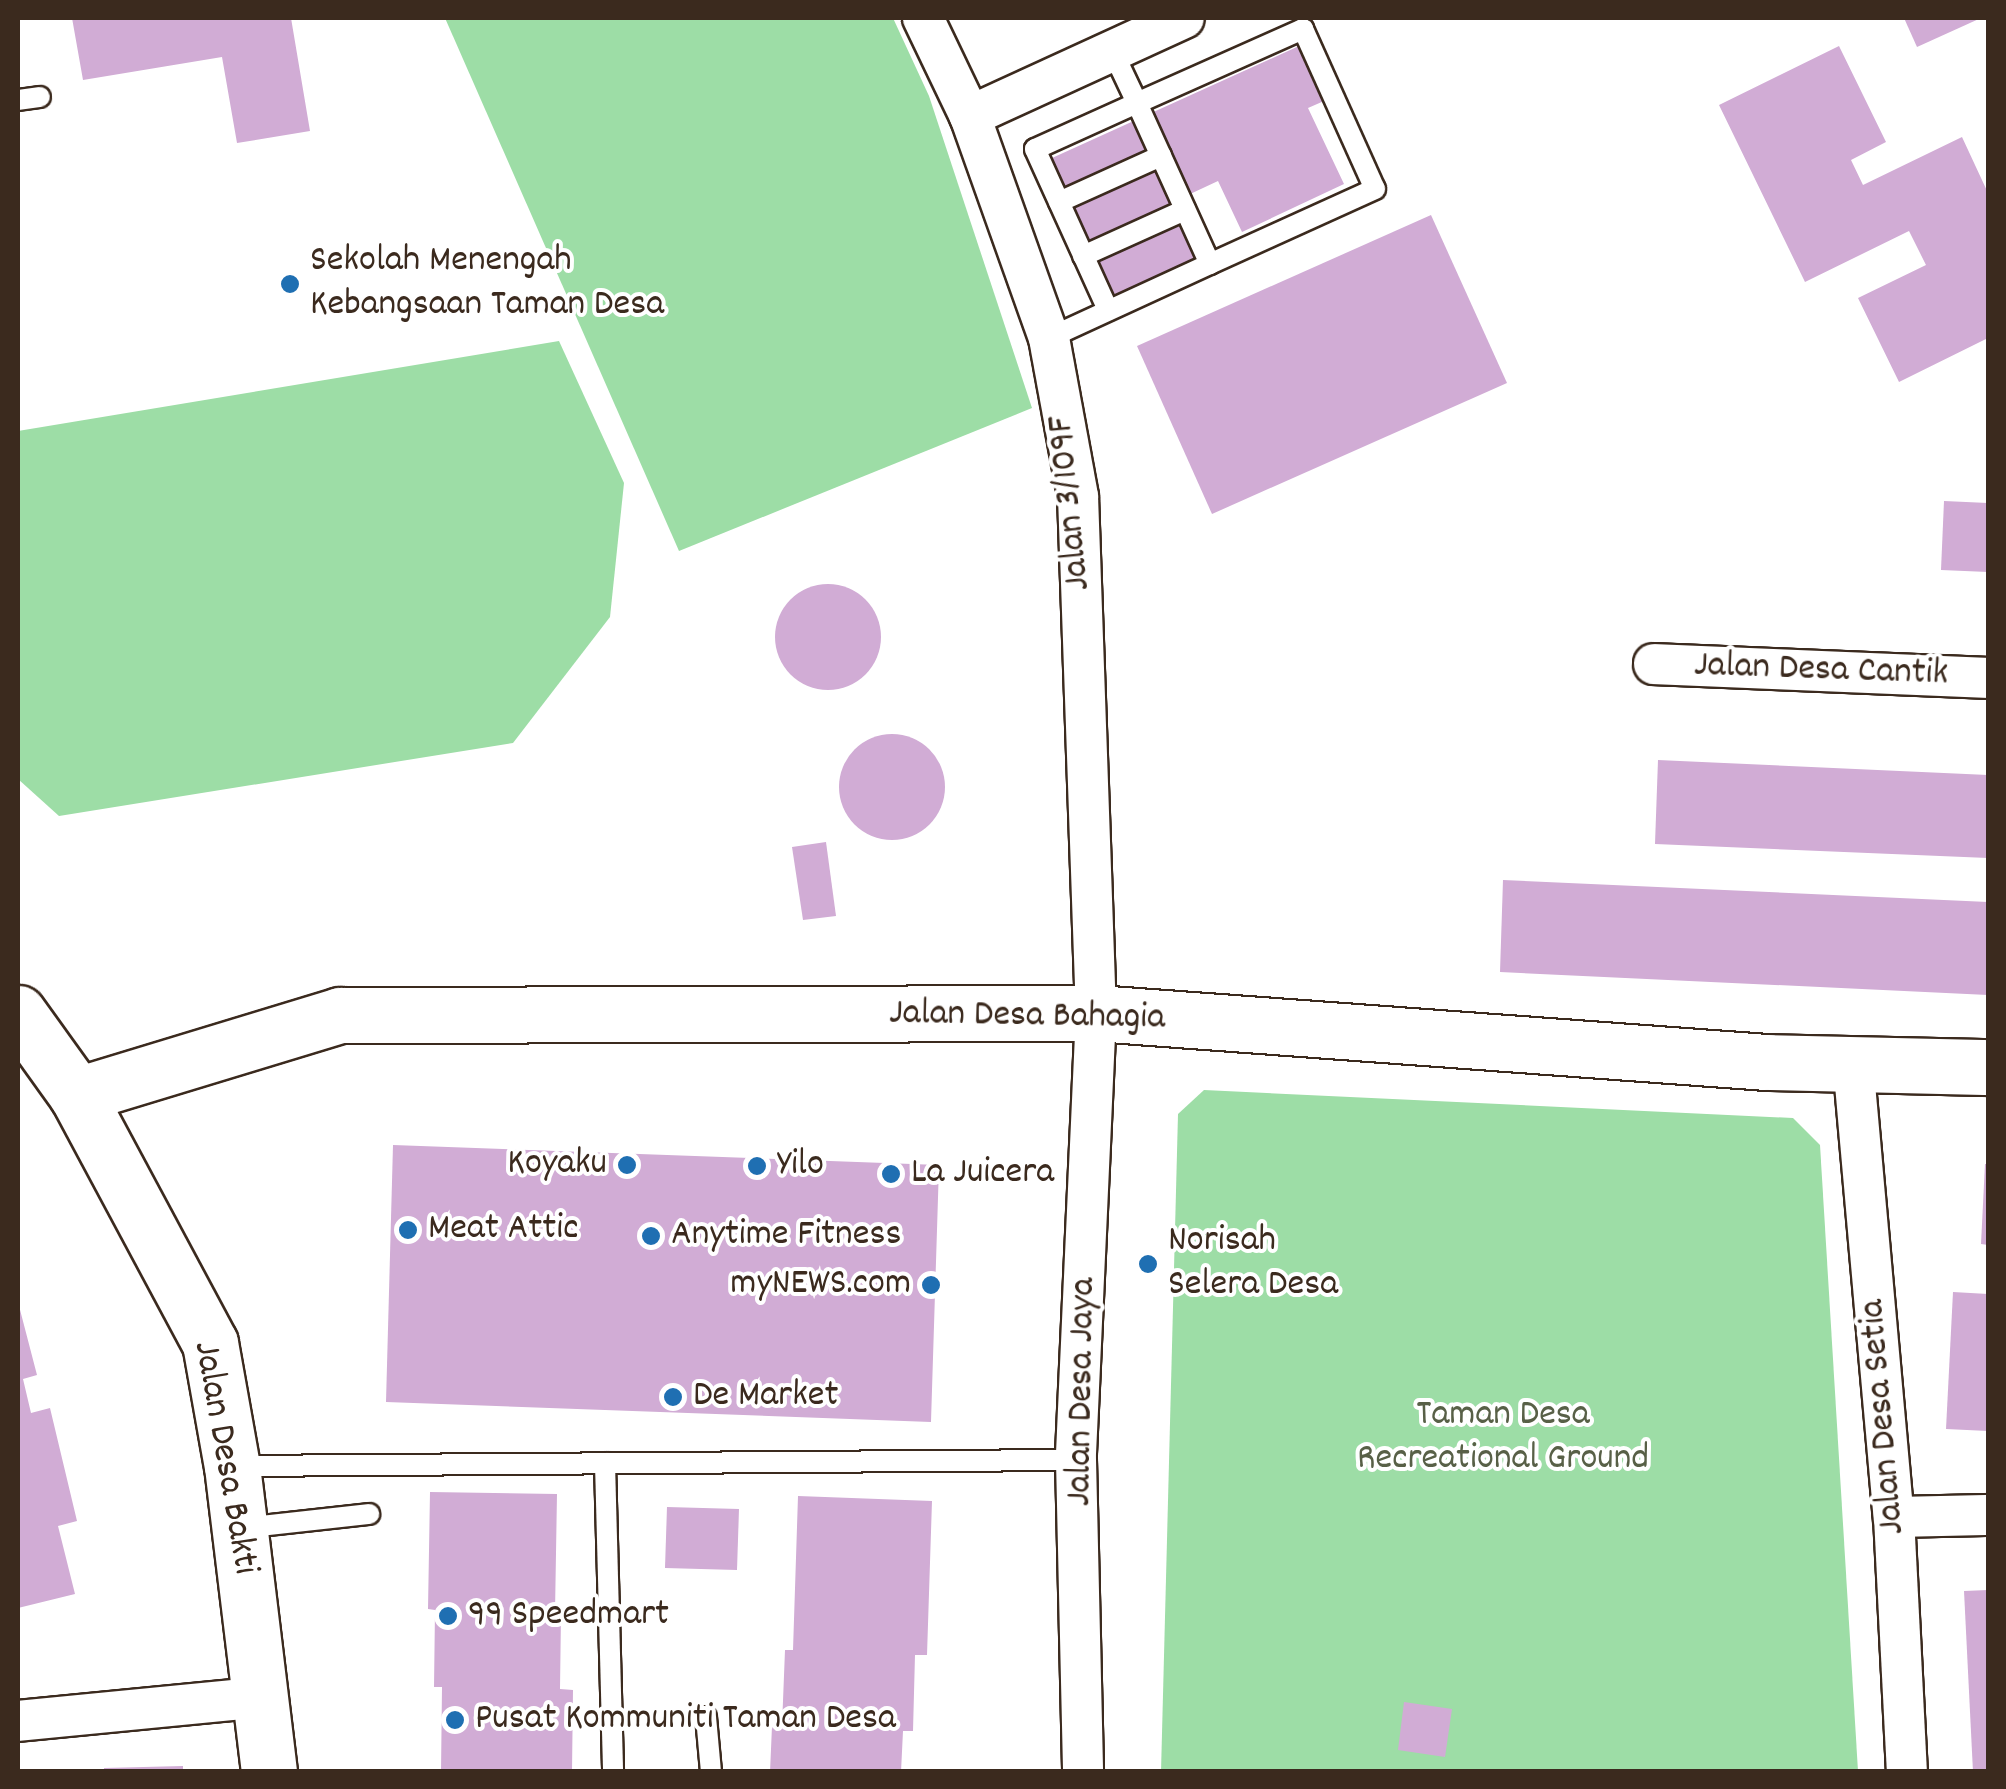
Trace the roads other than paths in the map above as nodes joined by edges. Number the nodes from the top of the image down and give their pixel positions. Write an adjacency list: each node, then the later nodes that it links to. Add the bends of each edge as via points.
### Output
1 (923, 18): 7 (street, Jalan 3/109F)
2 (1184, 18): 3 (street)
3 (1112, 50): 6 (lane); 7 (street)
4 (40, 97): 5 (lane)
5 (18, 100)
6 (1137, 103): 8 (lane); 9 (lane, via 1035,150); 12 (lane, via 1302,28 1351,135 1375,189)
7 (970, 116): 14 (street, Jalan 3/109F)
8 (1160, 156): 9 (lane); 10 (lane)
9 (1059, 202): 11 (lane)
10 (1185, 210): 11 (lane); 12 (lane)
11 (1084, 256): 13 (lane)
12 (1210, 264): 13 (lane)
13 (1108, 310): 14 (lane)
14 (1048, 338): 18 (street, Jalan 3/109F, via 1078,496)
15 (1654, 664): 16 (street, Jalan Desa Cantik)
16 (1988, 678)
17 (18, 1013): 21 (street, Jalan Desa Bakti)
18 (1096, 1013): 19 (street, Jalan Desa Bahagia, via 1766,1062); 21 (street, Jalan Desa Bahagia, via 340,1014); 22 (street, Jalan Desa Jaya)
19 (1853, 1062): 20 (street, Jalan Desa Bahagia); 27 (street, Jalan Desa Setia)
20 (1988, 1066)
21 (76, 1095): 24 (street, Jalan Desa Bakti, via 210,1343)
22 (1076, 1460): 23 (lane); 35 (street, Jalan Desa Jaya)
23 (604, 1463): 24 (lane); 33 (lane)
24 (232, 1466): 28 (street, Jalan Desa Bakti)
25 (369, 1514): 28 (lane)
26 (1988, 1515): 27 (street)
27 (1894, 1517): 36 (street, Jalan Desa Setia)
28 (240, 1528): 29 (street, Jalan Desa Bakti)
29 (263, 1697): 31 (street); 32 (street, Jalan Desa Bakti)
30 (706, 1717): 34 (lane)
31 (18, 1721)
32 (269, 1772)
33 (613, 1772)
34 (711, 1772)
35 (1083, 1772)
36 (1907, 1772)

